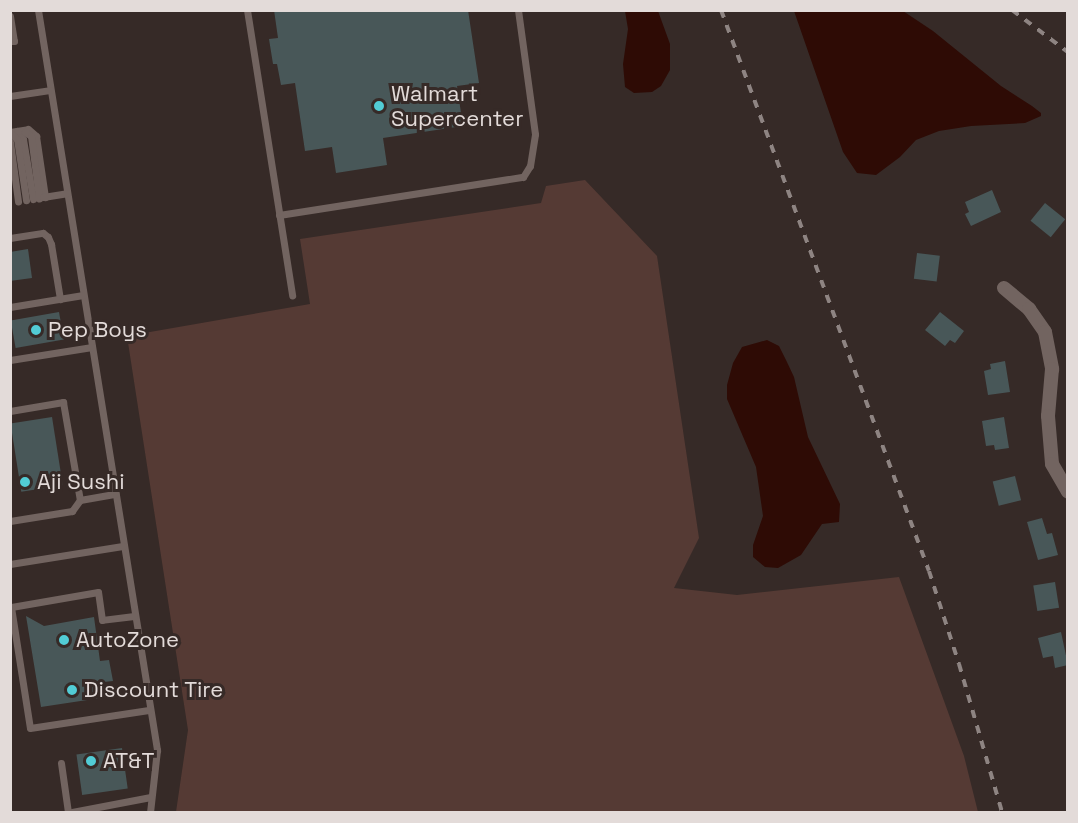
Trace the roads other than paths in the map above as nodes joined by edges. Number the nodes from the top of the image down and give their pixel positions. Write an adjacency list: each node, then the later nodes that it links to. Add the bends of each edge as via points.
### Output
1 (38, 10): 6 (lane)
2 (248, 10): 12 (lane)
3 (518, 10): 12 (lane, via 535,134 530,166 523,177)
4 (10, 16): 5 (lane, via 14,41)
5 (10, 41)
6 (50, 90): 7 (lane); 10 (lane)
7 (10, 96)
8 (15, 131): 11 (lane, via 23,139); 11 (lane, via 32,130 36,136)
9 (10, 142): 11 (lane)
10 (67, 193): 11 (lane); 15 (lane)
11 (29, 200)
12 (279, 215): 16 (lane)
13 (10, 238): 17 (lane, via 43,233 48,237)
14 (1004, 288): 22 (street, via 1029,309 1045,332 1052,369 1048,416 1052,464)
15 (83, 295): 17 (lane); 19 (lane)
16 (292, 296)
17 (60, 299): 18 (lane)
18 (10, 307)
19 (92, 347): 20 (lane); 23 (lane)
20 (10, 360)
21 (10, 411): 24 (lane, via 63,402)
22 (1068, 492)
23 (115, 494): 24 (lane); 26 (lane)
24 (80, 501): 25 (lane, via 72,511)
25 (10, 521)
26 (123, 546): 27 (lane); 28 (lane)
27 (10, 564)
28 (134, 616): 29 (lane); 29 (lane, via 102,620 98,592 10,608 30,728)
29 (149, 710): 31 (lane, via 157,750)
30 (62, 763): 32 (lane)
31 (151, 796): 32 (lane); 33 (lane)
32 (70, 813)
33 (150, 813)

